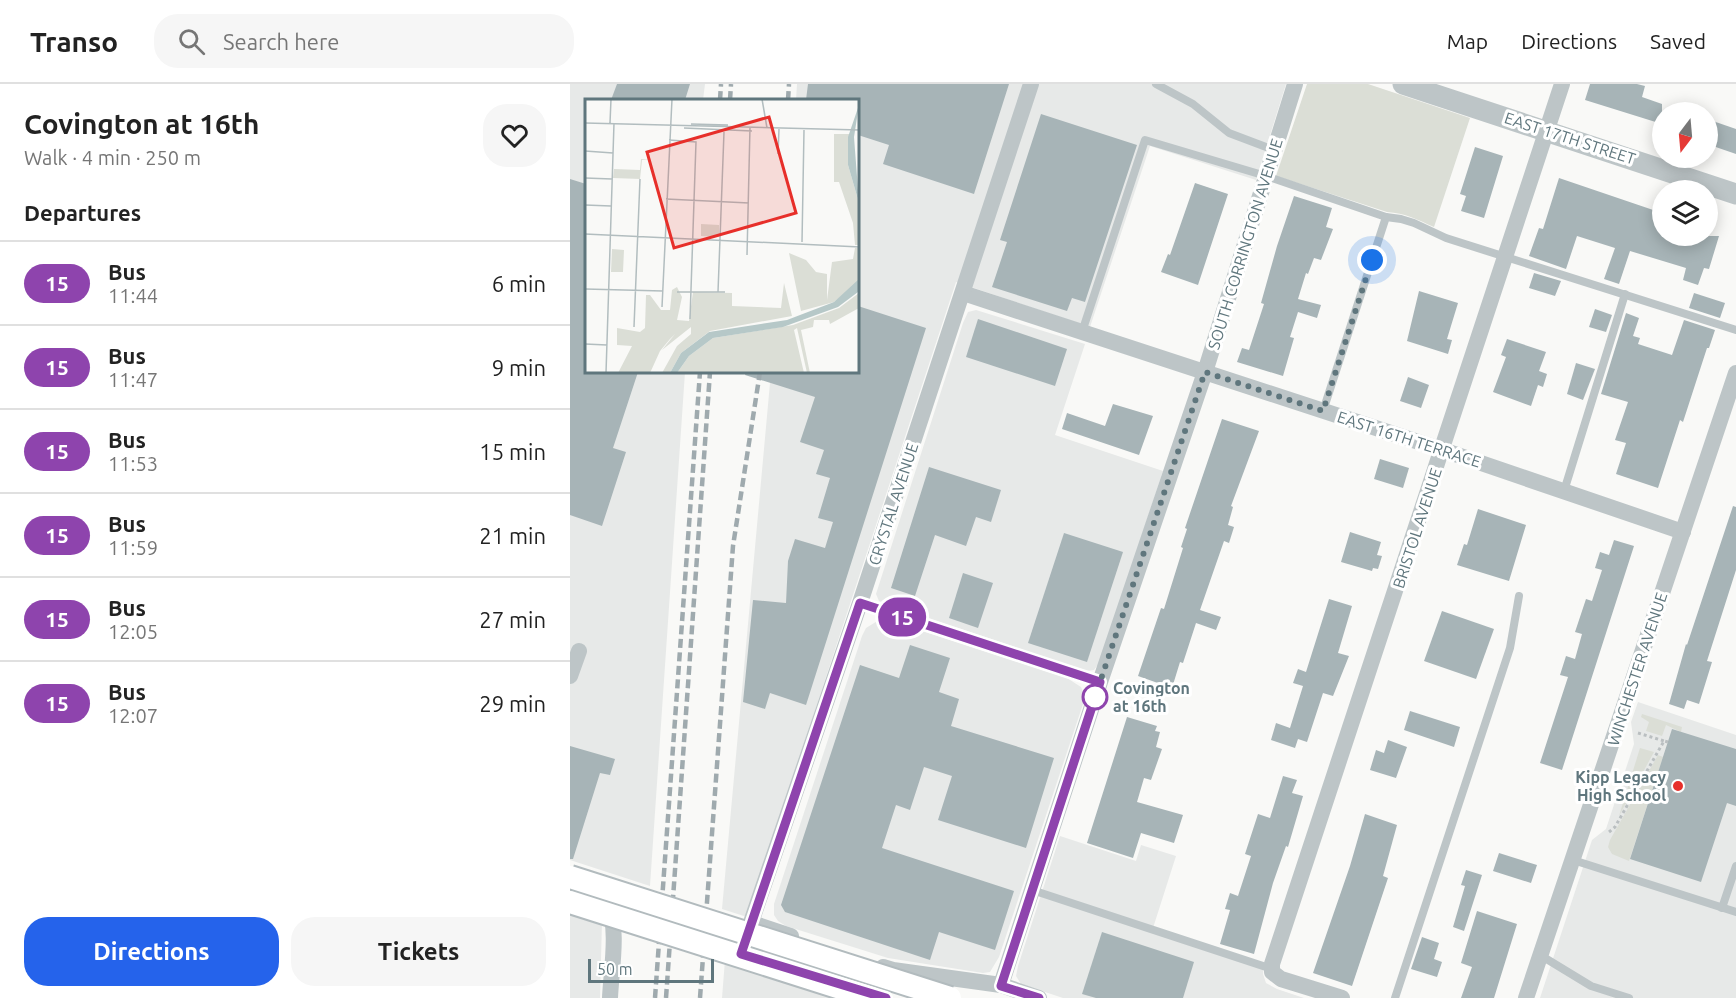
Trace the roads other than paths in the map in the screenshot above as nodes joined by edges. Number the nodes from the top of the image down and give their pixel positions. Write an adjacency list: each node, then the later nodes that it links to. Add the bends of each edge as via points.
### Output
1 (1031, 84): 12 (street, CRYSTAL AVENUE)
2 (1156, 84): 7 (lane, via 1193,104 1229,133)
3 (1295, 84): 7 (street, SOUTH CORRINGTON AVENUE)
4 (1402, 84): 6 (street, EAST 17TH STREET)
5 (1562, 84): 6 (street, BRISTOL AVENUE)
6 (1547, 130): 9 (street, EAST 17TH STREET); 11 (street, BRISTOL AVENUE)
7 (1274, 150): 8 (street, SOUTH CORRINGTON AVENUE)
8 (1266, 176): 10 (lane); 15 (lane, via 1145,140); 16 (street, SOUTH CORRINGTON AVENUE)
9 (1736, 194)
10 (1386, 217): 11 (lane); 18 (lane)
11 (1506, 256): 13 (lane); 19 (street, BRISTOL AVENUE)
12 (963, 293): 15 (street, EAST 16TH TERRACE); 23 (street, CRYSTAL AVENUE)
13 (1625, 294): 14 (lane); 20 (lane)
14 (1736, 330)
15 (1082, 332): 16 (street, EAST 16TH TERRACE)
16 (1205, 372): 18 (street, EAST 16TH TERRACE); 26 (street, SOUTH CORRINGTON AVENUE)
17 (1736, 373): 21 (street, WINCHESTER AVENUE)
18 (1323, 411): 19 (street, EAST 16TH TERRACE)
19 (1443, 450): 20 (street, EAST 16TH TERRACE); 37 (street, BRISTOL AVENUE)
20 (1564, 491): 21 (street, EAST 16TH TERRACE)
21 (1683, 532): 27 (street, WINCHESTER AVENUE)
22 (1519, 596): 46 (lane, via 1510,648)
23 (860, 603): 26 (lane); 35 (street, CRYSTAL AVENUE)
24 (579, 651): 25 (street)
25 (570, 676)
26 (1100, 682): 31 (street, SOUTH CORRINGTON AVENUE)
27 (1573, 860): 33 (lane); 36 (street, WINCHESTER AVENUE)
28 (1736, 866): 33 (lane)
29 (570, 877): 43 (main road, bridge)
30 (570, 884): 40 (street, via 593,891 608,903 613,928)
31 (1032, 890): 37 (lane); 38 (street, SOUTH CORRINGTON AVENUE)
32 (570, 902): 41 (main road, bridge)
33 (1722, 908): 34 (lane)
34 (1736, 912)
35 (752, 923): 38 (street, via 893,970); 39 (street, CRYSTAL AVENUE, via 741,954)
36 (1540, 955): 47 (street, WINCHESTER AVENUE); 48 (lane, via 1591,986)
37 (1272, 971): 45 (street, via 1281,979)
38 (1001, 986): 44 (street)
39 (841, 992): 42 (street)
40 (610, 998)
41 (872, 998)
42 (886, 998)
43 (950, 998)
44 (1040, 998)
45 (1342, 998)
46 (1395, 998)
47 (1526, 998)
48 (1629, 998)

